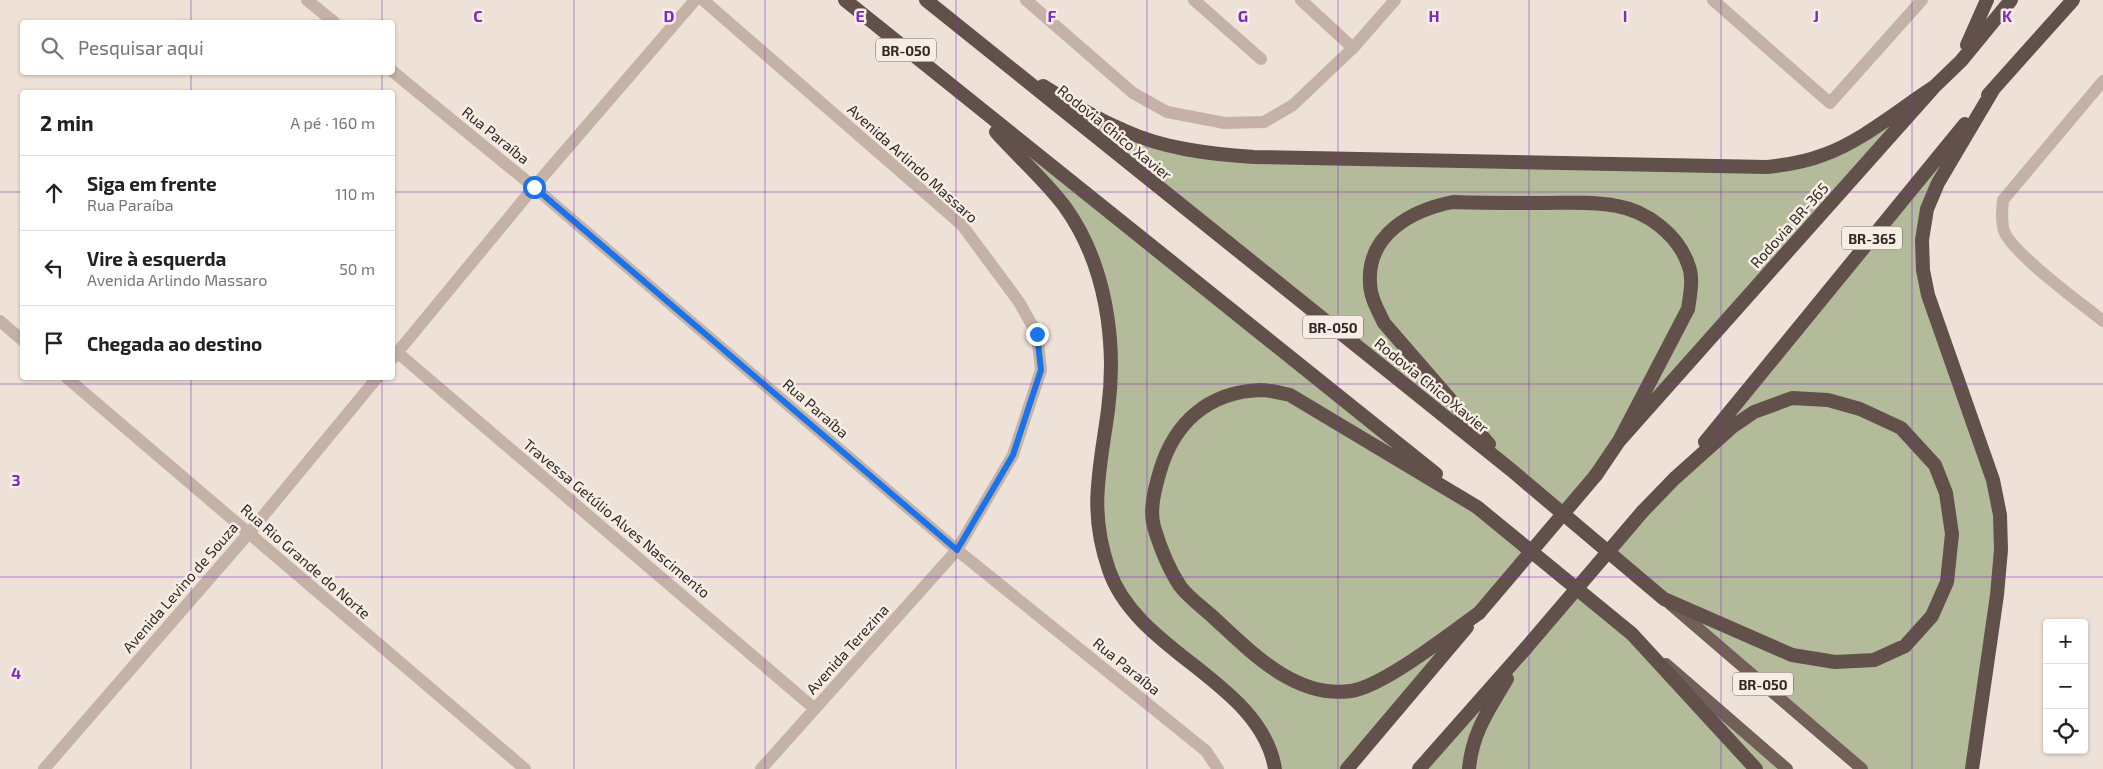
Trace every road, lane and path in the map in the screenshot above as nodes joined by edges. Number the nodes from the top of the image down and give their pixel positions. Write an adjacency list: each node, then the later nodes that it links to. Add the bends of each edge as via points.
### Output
1 (307, 0): 15 (street)
2 (695, 0): 25 (street)
3 (703, 0): 37 (street, Avenida Arlindo Massaro, via 962,225 1019,302 1037,334 1041,370 1013,455)
4 (845, 0): 24 (highway, BR-050)
5 (926, 0): 18 (highway, Rodovia Chico Xavier / BR-050)
6 (1026, 0): 16 (street, via 1133,93 1167,112 1225,123 1264,122 1293,105)
7 (1194, 0): 17 (street)
8 (1301, 0): 16 (street)
9 (1394, 0): 16 (street)
10 (1713, 0): 11 (street, via 1830,103)
11 (1922, 0)
12 (1987, 0): 19 (highway)
13 (2011, 0): 19 (highway, Rodovia BR-365)
14 (2073, 0): 23 (highway, BR-365)
15 (332, 20)
16 (1353, 48)
17 (1261, 59)
18 (999, 60): 22 (highway, via 1085,112 1125,131 1210,154 1254,158 1767,167 1824,155); 33 (highway, Rodovia Chico Xavier / BR-050)
19 (1961, 61): 22 (highway, Rodovia BR-365)
20 (395, 73): 25 (street, Rua Paraíba)
21 (2103, 81): 27 (street, via 2003,200 2002,220 2009,240 2019,251)
22 (1934, 87): 32 (highway, Rodovia BR-365)
23 (1993, 90): 34 (highway, BR-365); 54 (highway, via 1938,183 1927,209 1922,240 1928,295 1993,480 2000,516 2002,550)
24 (967, 100): 35 (highway); 47 (highway, via 1065,207 1083,239 1098,279 1109,323 1112,367 1096,511 1100,543 1110,573 1127,604 1148,628 1256,722 1268,744)
25 (534, 187): 29 (street); 37 (street, Rua Paraíba)
26 (0, 321): 28 (street)
27 (2103, 321)
28 (20, 338)
29 (395, 356): 42 (street, Travessa Getúlio Alves Nascimento)
30 (68, 380): 36 (street, Rua Rio Grande do Norte)
31 (375, 380): 36 (street, Avenida Levino de Souza)
32 (1620, 441): 33 (highway, via 1688,309 1692,287 1689,264 1678,244 1662,227 1620,206 1453,202 1432,206 1394,226 1381,241 1370,276 1374,303 1384,322); 39 (highway, Rodovia BR-365, bridge, via 1596,475)
33 (1510, 469): 38 (highway, Rodovia Chico Xavier / BR-050)
34 (1674, 479): 38 (highway, via 1732,427 1754,412 1792,398 1828,400 1860,409 1901,428 1935,465 1946,493 1952,534 1947,582 1932,616 1905,646 1874,660 1835,662 1792,655); 41 (highway, bridge)
35 (1477, 508): 39 (highway, via 1290,395 1261,390 1232,395 1202,407 1178,431 1164,458 1154,490 1153,525 1165,560 1181,587 1254,655 1302,685 1335,692 1375,684); 40 (highway)
36 (249, 533): 43 (street, Avenida Levino de Souza); 44 (street, Rua Rio Grande do Norte)
37 (957, 550): 42 (street, Avenida Terezina); 46 (street, Rua Paraíba, via 1206,751)
38 (1664, 599): 53 (main road, Rodovia Chico Xavier / BR-050)
39 (1479, 613): 48 (highway, Rodovia BR-365)
40 (1632, 634): 51 (highway); 52 (main road)
41 (1526, 648): 49 (highway); 50 (highway, via 1481,723 1470,748)
42 (815, 709): 45 (street, Avenida Terezina)
43 (44, 769)
44 (525, 769)
45 (761, 769)
46 (1218, 769)
47 (1275, 769)
48 (1347, 769)
49 (1419, 769)
50 (1469, 769)
51 (1756, 769)
52 (1788, 769)
53 (1862, 769)
54 (1972, 769)

